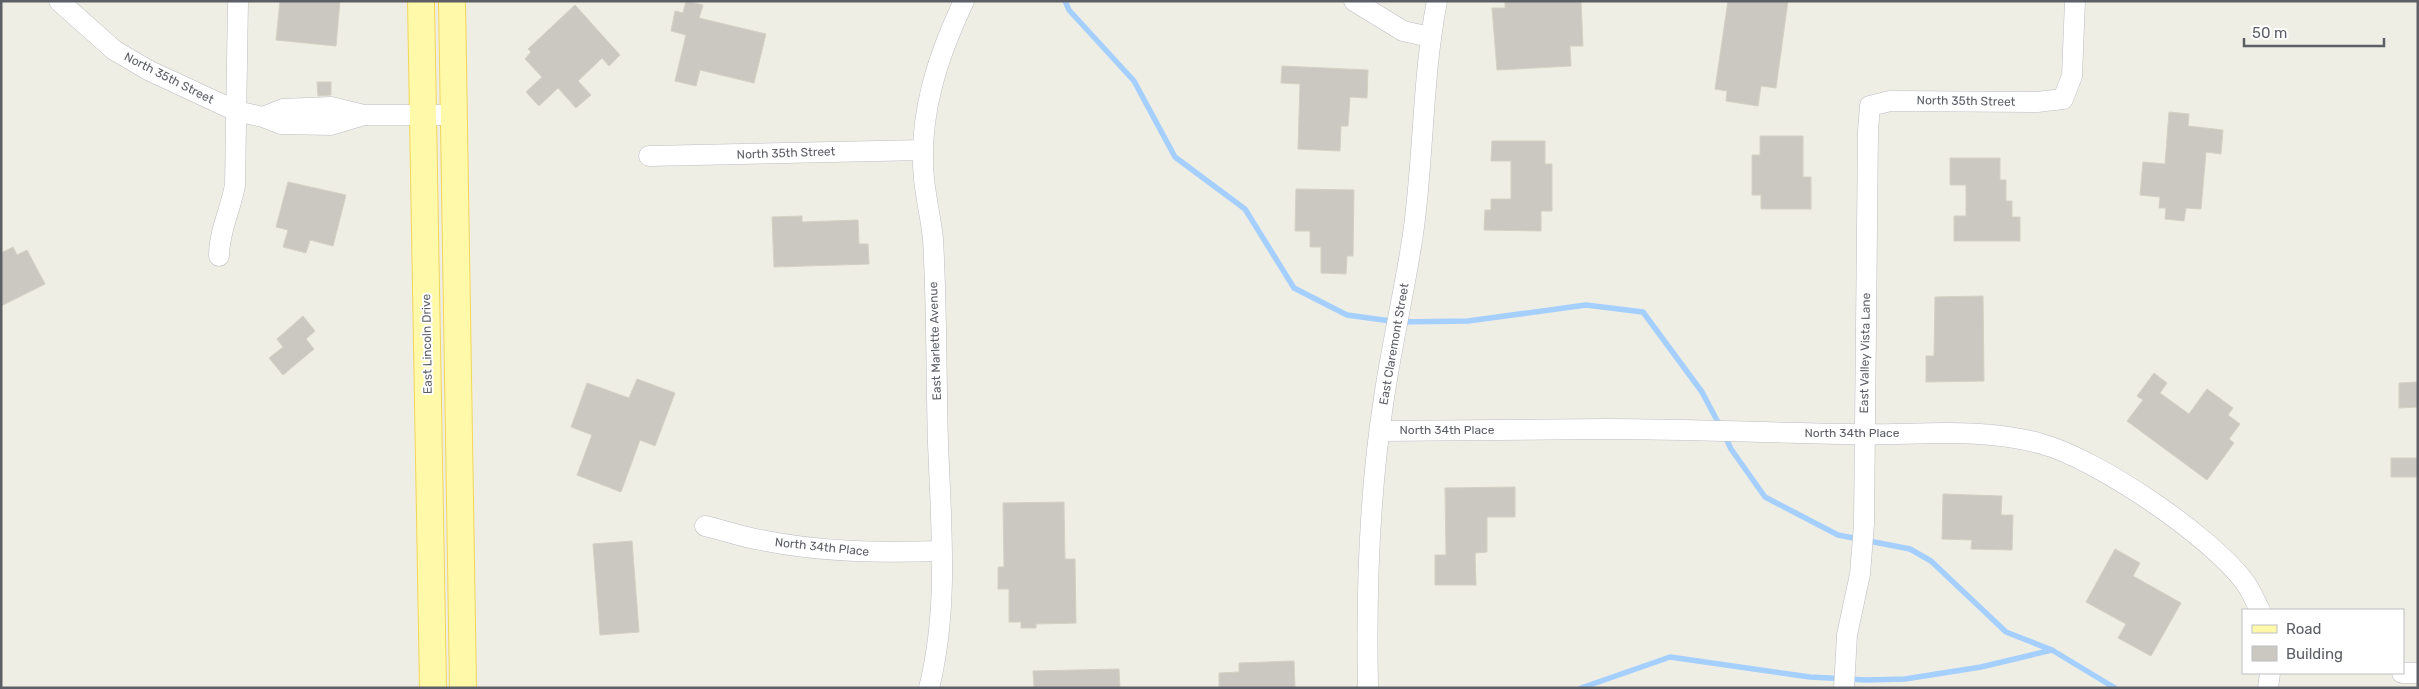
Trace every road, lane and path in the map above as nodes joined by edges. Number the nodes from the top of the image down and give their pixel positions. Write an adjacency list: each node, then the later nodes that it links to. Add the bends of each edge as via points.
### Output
1 (59, 1): 11 (street, North 35th Street, via 114,50 148,70)
2 (238, 1): 11 (street)
3 (420, 1): 12 (main road, East Lincoln Drive)
4 (452, 1): 13 (main road)
5 (964, 1): 14 (street, East Marlette Avenue, via 932,81)
6 (1354, 1): 9 (street, via 1403,31)
7 (1437, 1): 9 (street, East Claremont Street)
8 (2075, 1): 10 (street, North 35th Street, via 2072,76 2063,99 2037,102 1890,101)
9 (1430, 37): 17 (street, East Claremont Street, via 1413,233)
10 (1870, 106): 18 (street, East Valley Vista Lane)
11 (236, 111): 12 (street, North 35th Street, via 263,116 283,110 331,107 364,114); 16 (street, via 235,184 219,238)
12 (423, 114): 13 (street, North 35th Street); 26 (main road, East Lincoln Drive)
13 (454, 115): 27 (main road)
14 (923, 150): 15 (street, North 35th Street); 20 (street, East Marlette Avenue, via 933,239)
15 (648, 156)
16 (219, 256)
17 (1380, 431): 18 (street, North 34th Place, via 1609,429); 29 (street, East Claremont Street, via 1372,502 1366,623)
18 (1864, 435): 21 (street, North 34th Place, via 1968,433 2008,436 2044,444 2080,458 2154,504 2225,560 2245,582); 25 (street, East Valley Vista Lane, via 1862,555 1845,658)
19 (705, 526): 20 (street, North 34th Place, via 760,540 819,548 885,553)
20 (940, 551): 28 (street, East Marlette Avenue, via 939,634)
21 (2259, 609)
22 (2404, 673): 23 (street)
23 (2418, 673)
24 (2270, 674): 30 (street)
25 (1844, 687)
26 (433, 688)
27 (463, 688)
28 (929, 688)
29 (1368, 688)
30 (2268, 688)

